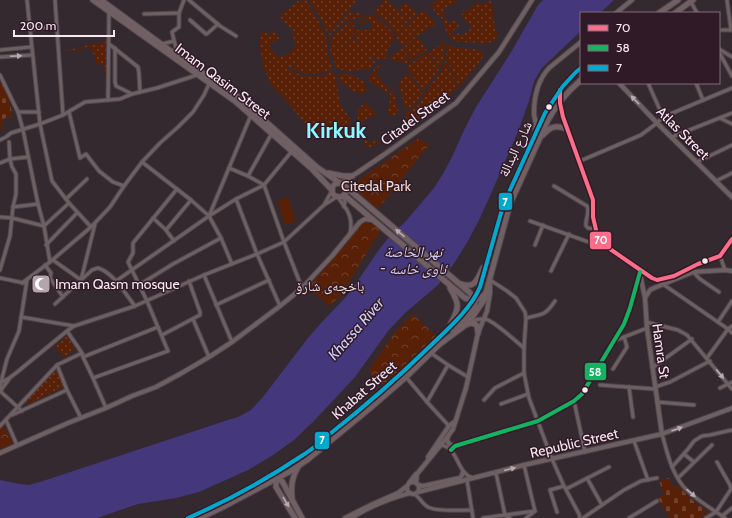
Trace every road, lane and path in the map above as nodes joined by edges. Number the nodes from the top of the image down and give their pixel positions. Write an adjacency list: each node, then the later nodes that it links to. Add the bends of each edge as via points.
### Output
1 (27, 0): 23 (street)
2 (55, 0): 22 (street)
3 (93, 0): 13 (main road, Imam Qasim Street)
4 (101, 0): 13 (main road, Imam Qasim Street)
5 (184, 0): 18 (street)
6 (189, 0): 21 (street)
7 (532, 0): 93 (street, Citadel Street, via 499,52 456,103)
8 (632, 0): 14 (street)
9 (678, 0): 12 (main road)
10 (727, 0): 25 (street)
11 (692, 1): 16 (main road); 17 (street)
12 (671, 2): 15 (main road)
13 (109, 6): 29 (street); 30 (main road, Imam Qasim Street); 42 (main road, Imam Qasim Street)
14 (617, 12)
15 (660, 12)
16 (676, 12)
17 (697, 12)
18 (179, 13): 19 (street); 27 (street, via 179,27 172,31)
19 (144, 14)
20 (190, 20): 21 (street, via 206,34)
21 (218, 24): 26 (street)
22 (57, 26): 23 (street); 64 (street)
23 (30, 29): 31 (street)
24 (722, 30): 25 (street)
25 (732, 30)
26 (236, 36)
27 (174, 41): 30 (street); 38 (street)
28 (580, 43): 66 (street, via 543,76 537,89)
29 (109, 44): 32 (street); 55 (street)
30 (162, 44): 38 (main road, Imam Qasim Street)
31 (31, 47): 33 (street); 36 (street)
32 (115, 48): 53 (street, via 138,67); 54 (street, via 116,86)
33 (0, 50)
34 (720, 51): 39 (street)
35 (720, 53): 43 (street)
36 (32, 55): 37 (street, one-way to 36); 61 (street)
37 (0, 57)
38 (178, 57): 90 (main road, Imam Qasim Street, via 238,97)
39 (732, 57)
40 (580, 69): 52 (main road, شارع البدالة)
41 (0, 75): 45 (street)
42 (197, 75): 47 (main road, Imam Qasim Street); 53 (street)
43 (732, 76)
44 (0, 78): 45 (street)
45 (4, 81): 60 (street)
46 (580, 81): 57 (main road, شارع البدالة)
47 (210, 84): 65 (main road, Imam Qasim Street); 85 (street, via 193,112)
48 (620, 84): 70 (street, Atlas Street, one-way to 48)
49 (648, 84): 68 (street)
50 (696, 84): 56 (street)
51 (732, 88): 56 (street)
52 (560, 90): 57 (street); 58 (main road, شارع البدالة)
53 (140, 92): 54 (street)
54 (132, 94): 55 (street)
55 (108, 100): 62 (street, via 85,102)
56 (703, 100): 68 (street)
57 (560, 102): 59 (main road, شارع البدالة); 73 (street)
58 (549, 106): 59 (main road, via 553,106); 67 (main road, شارع البدالة)
59 (554, 109): 80 (main road, شارع البدالة)
60 (18, 112): 61 (street); 74 (street)
61 (39, 112): 71 (street)
62 (69, 112): 64 (street); 98 (street, via 80,158 86,154 99,171 113,182)
63 (732, 113): 69 (street)
64 (63, 115): 71 (street)
65 (251, 115): 75 (main road, Imam Qasim Street); 89 (street)
66 (534, 115): 67 (street, via 539,118); 76 (street)
67 (544, 115): 76 (main road, شارع البدالة)
68 (663, 117): 70 (street)
69 (720, 118): 72 (street); 77 (street)
70 (657, 123): 77 (street, Atlas Street); 86 (street, via 641,135)
71 (40, 124): 74 (street); 104 (street, via 52,181)
72 (732, 124)
73 (567, 129): 80 (main road, via 552,127); 86 (street)
74 (23, 130): 78 (street); 83 (street)
75 (272, 133): 82 (main road, Imam Qasim Street); 92 (street)
76 (534, 137): 135 (main road, شارع البدالة, via 501,213)
77 (672, 138): 87 (street, Atlas Street)
78 (0, 140)
79 (9, 142): 84 (street)
80 (538, 143): 150 (main road, شارع البدالة, via 508,211)
81 (732, 145): 87 (street)
82 (292, 151): 97 (street); 101 (main road, Imam Qasim Street)
83 (28, 157): 84 (street); 108 (street)
84 (10, 159): 88 (street); 110 (street, via 16,174)
85 (142, 162): 98 (street); 100 (street)
86 (580, 162): 122 (street, via 593,200)
87 (697, 162): 95 (street, Atlas Street)
88 (0, 163)
89 (229, 168): 92 (street); 112 (street)
90 (323, 172): 93 (main road); 96 (main road, Imam Qasim Street)
91 (732, 173): 95 (street)
92 (248, 176): 97 (street)
93 (352, 176): 96 (street, Citadel Street)
94 (87, 179): 104 (street)
95 (716, 181): 103 (street, Atlas Street)
96 (343, 184): 101 (main road, via 335,184); 102 (main road, via 346,190); 156 (main road, Imam Qasim Street, one-way to 96)
97 (264, 185): 105 (street); 129 (street)
98 (124, 186): 118 (street)
99 (554, 186): 122 (street, via 587,206 586,226)
100 (177, 189): 106 (street); 115 (street)
101 (332, 190): 102 (main road, via 334,194); 109 (street)
102 (341, 196): 109 (street); 116 (main road); 124 (street, via 340,202 350,218)
103 (732, 197)
104 (66, 199): 107 (street)
105 (236, 199): 112 (street); 133 (street)
106 (191, 200): 112 (street); 123 (street)
107 (69, 203): 111 (street); 120 (street)
108 (38, 204): 110 (street); 120 (street)
109 (324, 205): 129 (street)
110 (13, 207): 114 (street)
111 (77, 213): 121 (street); 130 (street)
112 (209, 216): 126 (street); 128 (street)
113 (0, 217): 114 (street)
114 (12, 218): 120 (street); 139 (street, via 10,236)
115 (153, 218): 123 (street); 140 (street, via 132,243 133,253 128,262)
116 (374, 221): 124 (street, via 363,219); 155 (main road)
117 (530, 221): 119 (street)
118 (96, 222): 121 (street); 148 (street)
119 (543, 225): 125 (street); 131 (street)
120 (44, 226): 130 (street)
121 (90, 227): 136 (street)
122 (595, 229): 132 (street, via 601,241)
123 (166, 230): 128 (street)
124 (349, 234): 159 (street)
125 (569, 234): 132 (street); 142 (street)
126 (221, 238): 137 (street); 158 (street)
127 (732, 239): 134 (street)
128 (174, 241): 140 (street)
129 (284, 242): 133 (street); 159 (street)
130 (46, 245): 136 (street)
131 (535, 245)
132 (610, 249): 143 (street)
133 (257, 254): 137 (street); 149 (street)
134 (720, 256): 141 (street); 151 (street, via 674,276)
135 (487, 260): 156 (main road, via 472,285); 164 (main road, شارع البدالة)
136 (51, 261): 138 (street); 148 (street)
137 (232, 264): 146 (street)
138 (45, 265): 154 (street); 162 (street, via 51,272 50,278)
139 (0, 270)
140 (131, 270): 152 (street); 158 (street)
141 (725, 270): 144 (street); 145 (street)
142 (551, 271)
143 (640, 271): 151 (street); 163 (street, Hamra St); 191 (street, via 630,308)
144 (732, 271)
145 (693, 272): 157 (street); 161 (street, via 700,280)
146 (204, 274): 153 (street); 169 (street)
147 (0, 278): 154 (street)
148 (80, 280): 152 (street, via 98,268); 162 (street)
149 (268, 280): 169 (street); 171 (street)
150 (490, 280): 160 (main road, Khabat Street); 173 (street, via 516,298); 175 (street)
151 (656, 280): 157 (street)
152 (116, 281): 170 (street)
153 (189, 281): 165 (street); 174 (street, via 200,312)
154 (24, 283): 172 (street)
155 (447, 283): 164 (main road, via 465,298); 184 (main road, via 458,306)
156 (460, 283): 164 (main road, Imam Qasim Street)
157 (662, 284): 163 (street, via 650,290); 177 (street)
158 (139, 285): 165 (street)
159 (302, 288): 171 (street)
160 (486, 292): 164 (main road, via 480,298); 181 (main road, Khabat Street, via 482,304)
161 (719, 292)
162 (63, 297): 168 (street)
163 (644, 298): 176 (street, Hamra St)
164 (474, 299): 184 (main road, Khabat Street); 193 (main road, شارع البدالة, via 474,307 470,314)
165 (147, 301): 170 (street); 180 (street)
166 (732, 301): 177 (street)
167 (555, 302): 173 (street, via 548,312)
168 (55, 304)
169 (216, 305): 192 (street)
170 (135, 306): 178 (street)
171 (280, 306): 192 (street)
172 (21, 317): 178 (street); 209 (street, via 19,331)
173 (526, 318): 194 (street)
174 (193, 319): 188 (street); 197 (street)
175 (484, 319): 181 (street, via 472,321); 187 (street); 194 (street)
176 (646, 322): 182 (street, Hamra St); 190 (street, via 681,331)
177 (718, 322): 183 (street)
178 (74, 326): 185 (street)
179 (732, 326): 183 (street)
180 (158, 327): 188 (street); 196 (street)
181 (463, 327): 187 (main road, via 475,324); 193 (main road, Khabat Street)
182 (647, 328): 189 (street); 202 (street, Hamra St)
183 (728, 329): 186 (street); 198 (street)
184 (446, 330): 260 (main road, Khabat Street, via 361,410)
185 (67, 331): 196 (street); 205 (street)
186 (732, 332)
187 (478, 333): 207 (street)
188 (162, 335): 208 (street, via 168,351)
189 (624, 336): 191 (street); 203 (street, via 627,348)
190 (692, 339): 198 (street); 202 (street)
191 (614, 341): 221 (street, via 585,390)
192 (232, 342): 197 (street)
193 (440, 344): 195 (main road, Khabat Street)
194 (524, 348): 204 (street)
195 (431, 353): 201 (street); 206 (main road, Khabat Street)
196 (83, 355): 200 (street); 208 (street)
197 (209, 357): 227 (street, via 156,387)
198 (707, 358): 199 (street)
199 (710, 361): 211 (street, one-way to 211); 214 (street)
200 (57, 365): 217 (street); 226 (street)
201 (448, 365): 207 (street); 222 (street)
202 (652, 368): 214 (street, Hamra St)
203 (613, 369)
204 (524, 374): 219 (street); 220 (street, via 494,388)
205 (10, 377): 209 (street); 218 (street)
206 (406, 377): 222 (street); 254 (main road, Khabat Street)
207 (468, 377): 236 (street)
208 (93, 378): 227 (street)
209 (0, 382): 218 (street)
210 (732, 382): 211 (street)
211 (728, 384): 215 (street); 216 (street)
212 (600, 385): 213 (street)
213 (629, 387): 214 (street); 231 (street)
214 (655, 388): 223 (street, Hamra St)
215 (720, 388)
216 (732, 389)
217 (67, 390): 229 (street); 232 (street)
218 (0, 391): 226 (street)
219 (528, 394): 224 (street); 235 (street)
220 (484, 400)
221 (574, 401): 235 (street); 248 (street)
222 (427, 402): 238 (street)
223 (657, 402): 225 (street); 240 (street, Hamra St)
224 (501, 404)
225 (694, 405)
226 (18, 407): 229 (street); 230 (street)
227 (106, 408): 232 (street)
228 (732, 408): 240 (street, Republic Street, one-way to 228)
229 (22, 410): 230 (street)
230 (10, 416): 234 (street)
231 (633, 417)
232 (81, 418): 245 (street)
233 (0, 420): 234 (street)
234 (5, 421): 237 (street); 245 (street)
235 (538, 421): 246 (street); 251 (street)
236 (454, 422): 238 (street); 241 (street)
237 (0, 426)
238 (449, 426): 270 (street)
239 (732, 430): 250 (street, via 702,436 694,441)
240 (662, 434): 242 (street, Republic Street); 257 (street)
241 (448, 436): 243 (street); 246 (street, via 448,442)
242 (634, 441): 248 (street, Republic Street); 268 (street)
243 (441, 445): 247 (street); 269 (street, via 417,474)
244 (712, 445): 252 (street)
245 (17, 446): 249 (street)
246 (455, 446): 247 (street)
247 (451, 450): 258 (street)
248 (585, 452): 251 (street, Republic Street)
249 (0, 453)
250 (684, 454): 252 (street); 257 (street)
251 (552, 459): 255 (street, Republic Street); 272 (street)
252 (694, 462): 264 (street)
253 (718, 462): 283 (street, via 731,489)
254 (299, 465): 260 (main road, Khabat Street); 275 (main road, via 293,474)
255 (524, 465): 259 (street, Republic Street, one-way to 255); 280 (street)
256 (609, 467): 262 (street)
257 (672, 467): 264 (street)
258 (463, 472): 261 (street, via 469,477); 269 (street, via 458,478 423,486)
259 (496, 473): 261 (street, Republic Street); 284 (street)
260 (280, 475): 265 (main road, Khabat Street); 266 (main road); 275 (main road)
261 (477, 478): 267 (street, Republic Street)
262 (587, 478): 272 (street); 277 (street)
263 (657, 478): 268 (street)
264 (678, 478): 283 (street, one-way to 283, via 689,492)
265 (269, 479): 266 (main road, Khabat Street); 274 (main road, Khabat Street); 287 (main road, Khabat Street)
266 (275, 479): 271 (main road)
267 (467, 480): 273 (street, Republic Street); 279 (street)
268 (648, 480): 277 (street, via 624,490)
269 (417, 484): 270 (street, via 413,482); 273 (street, via 419,488)
270 (408, 485): 273 (street, via 407,490); 290 (street, via 398,493)
271 (276, 487): 274 (main road, via 269,487); 285 (main road, one-way to 285)
272 (565, 488): 282 (street, via 550,490); 296 (street)
273 (414, 493): 279 (street, via 433,509); 291 (street, Republic Street, via 384,502)
274 (238, 500): 288 (main road, Khabat Street)
275 (293, 500): 281 (main road)
276 (657, 501): 297 (street)
277 (602, 505): 296 (street)
278 (732, 508): 286 (street)
279 (472, 510): 292 (street)
280 (535, 511): 284 (street); 295 (street)
281 (299, 512): 285 (main road); 289 (main road)
282 (557, 512)
283 (716, 512): 286 (street); 298 (street)
284 (505, 516): 293 (street); 294 (street)
285 (294, 517)
286 (723, 517)
287 (188, 518)
288 (200, 518)
289 (302, 518)
290 (345, 518)
291 (353, 518)
292 (473, 518)
293 (483, 518)
294 (510, 518)
295 (526, 518)
296 (582, 518)
297 (629, 518)
298 (706, 518)

